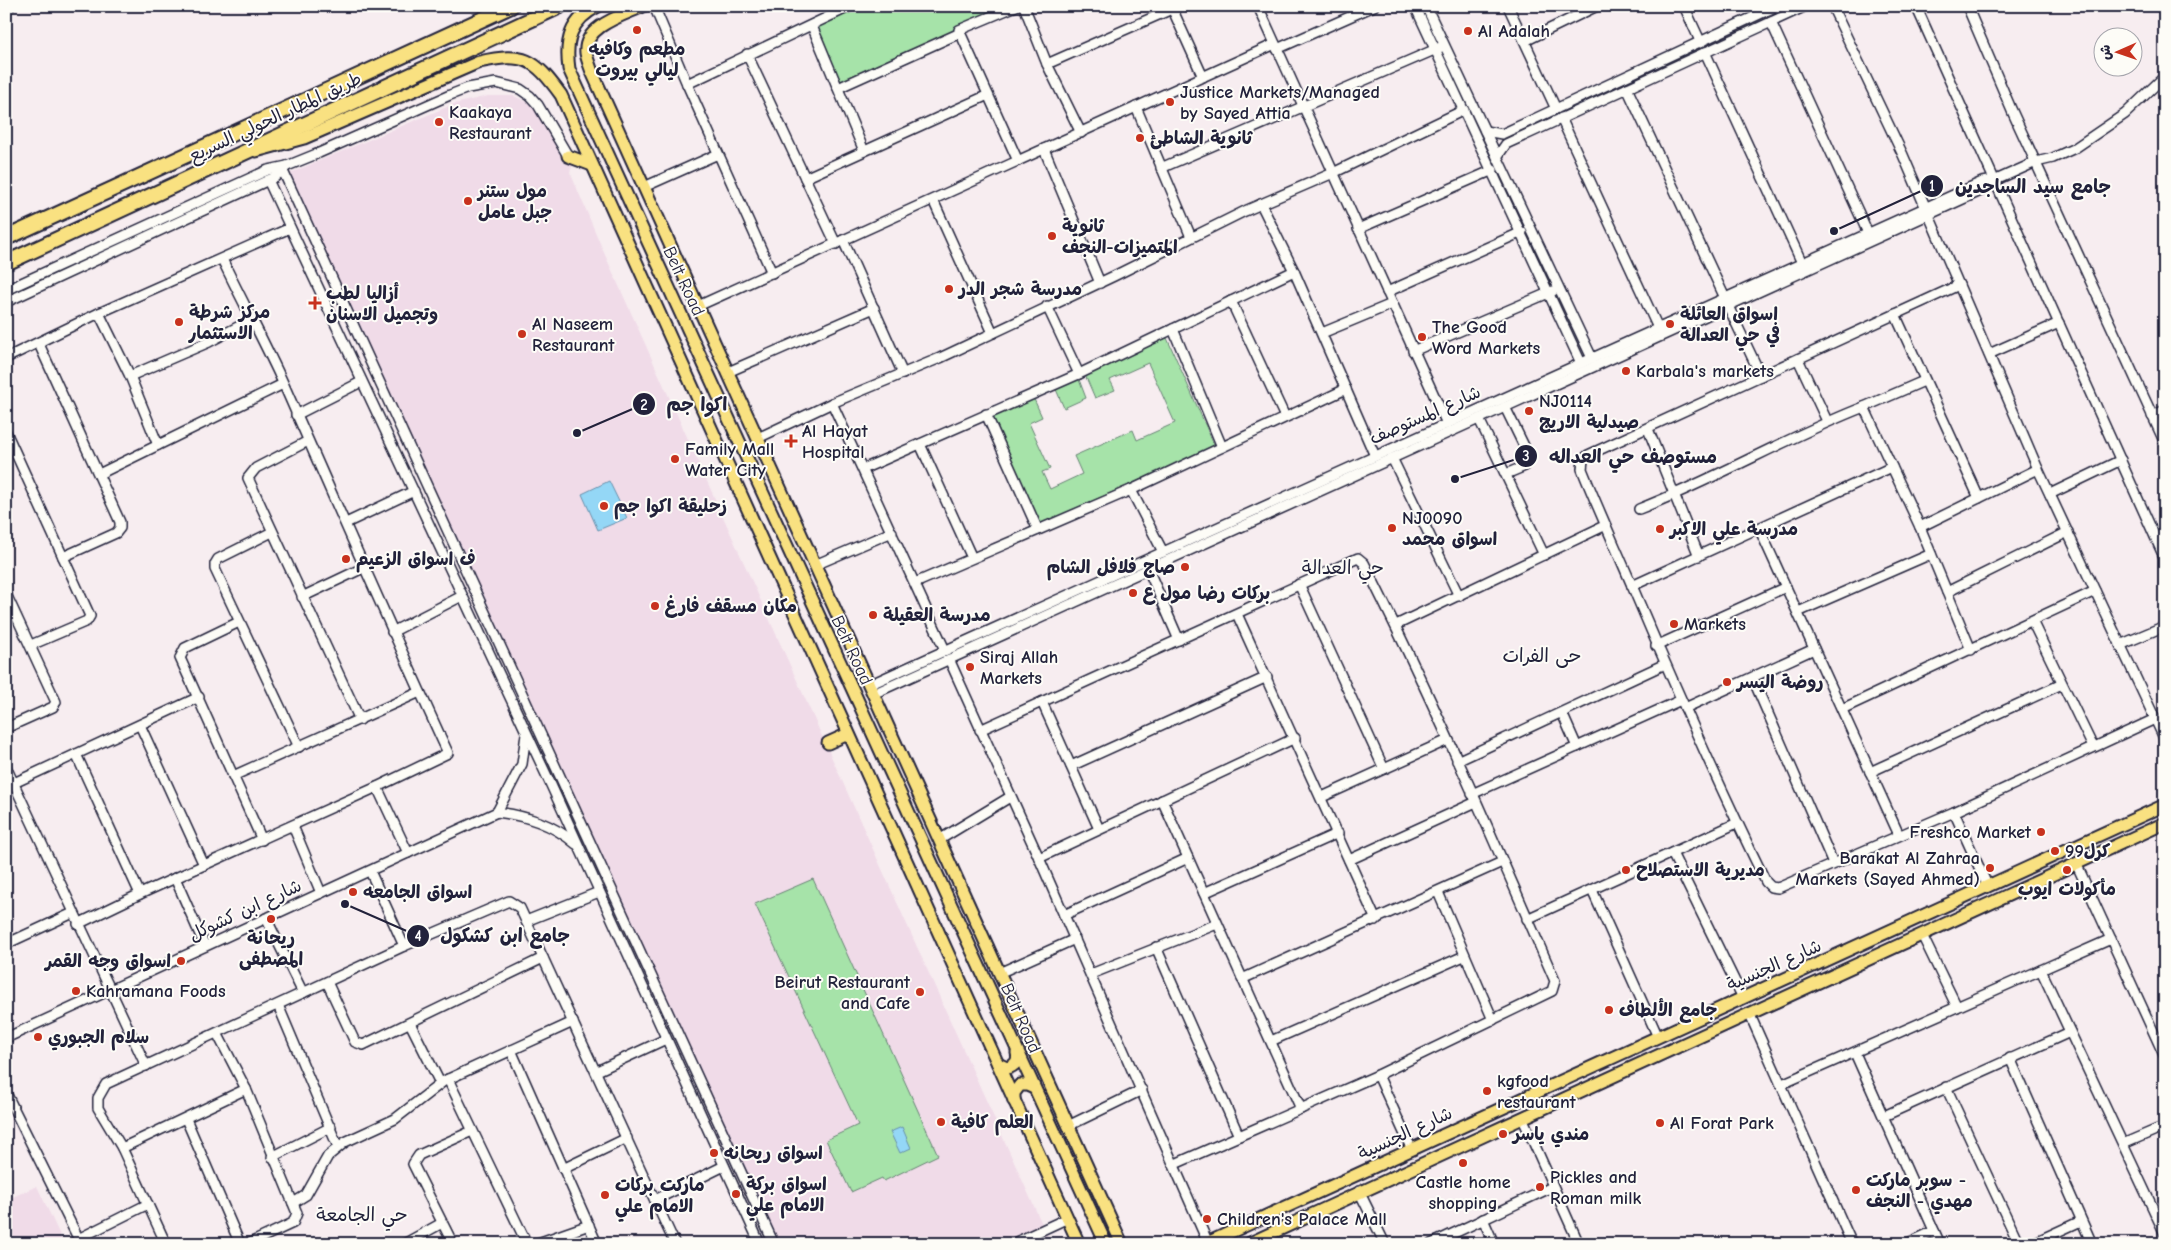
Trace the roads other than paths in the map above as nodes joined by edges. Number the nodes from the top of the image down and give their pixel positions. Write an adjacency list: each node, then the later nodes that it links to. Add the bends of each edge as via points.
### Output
1 (511, 6): 71 (highway, طريق المطار الحولي السريع)
2 (560, 6): 49 (highway, طريق المطار الحولي السريع)
3 (598, 6): 75 (main road, Belt Road, via 579,20 571,31 566,50 568,69)
4 (643, 6): 63 (main road, via 598,27 587,39 586,52)
5 (654, 6): 34 (street)
6 (851, 6): 23 (street)
7 (1016, 6): 24 (street, via 959,30)
8 (1024, 6): 31 (street)
9 (1258, 6): 27 (street)
10 (1374, 6): 27 (street)
11 (1416, 6): 28 (street)
12 (1426, 6): 28 (street)
13 (1508, 6): 25 (street)
14 (1597, 6): 25 (street)
15 (1684, 6): 26 (street)
16 (1777, 6): 26 (street)
17 (1806, 6): 22 (street)
18 (1832, 6): 66 (street)
19 (1916, 6): 62 (street)
20 (1967, 6): 54 (street)
21 (1171, 7): 31 (street); 33 (street)
22 (1771, 22): 29 (street); 70 (street)
23 (812, 26): 30 (street); 35 (street)
24 (960, 33): 35 (street); 37 (street)
25 (1525, 41): 40 (street)
26 (1701, 43): 40 (street)
27 (1276, 47): 33 (street); 39 (street)
28 (1441, 47): 39 (street); 41 (street); 43 (street)
29 (1705, 52): 36 (street); 79 (street)
30 (747, 54): 34 (street); 60 (street)
31 (1047, 64): 44 (street)
32 (2165, 76): 54 (street, شارع المستوصف, via 2107,128 2075,148)
33 (1203, 77): 38 (street)
34 (687, 84): 50 (street)
35 (838, 88): 48 (street)
36 (1627, 88): 42 (street); 91 (street)
37 (988, 95): 48 (street); 53 (street)
38 (1136, 107): 44 (street); 57 (street)
39 (1303, 107): 57 (street); 59 (street)
40 (1556, 109): 45 (street)
41 (1464, 110): 58 (street); 59 (street)
42 (1561, 118): 46 (street); 101 (street)
43 (1485, 131): 45 (street); 52 (street)
44 (1081, 133): 47 (street)
45 (1502, 134): 46 (street)
46 (1506, 144): 52 (street)
47 (1044, 149): 53 (street); 83 (street)
48 (864, 151): 60 (street)
49 (242, 154): 55 (main road, Belt Road, via 304,138 478,62 517,58 534,63 544,72 560,95); 77 (highway, طريق المطار الحولي السريع)
50 (718, 154): 63 (street); 82 (street)
51 (568, 156): 55 (main road); 56 (street, via 530,96 496,83 450,95)
52 (1497, 157): 87 (street)
53 (1018, 161): 64 (street)
54 (2036, 162): 62 (street, شارع المستوصف); 127 (street)
55 (592, 165): 182 (main road, Belt Road)
56 (285, 168): 61 (street); 78 (street); 86 (street, via 268,170)
57 (1161, 168): 72 (street)
58 (1493, 170): 68 (street); 69 (street)
59 (1333, 173): 65 (street); 68 (street)
60 (805, 178): 74 (street)
61 (268, 180): 67 (street); 90 (street)
62 (1996, 180): 66 (street, شارع المستوصف, via 1982,182); 100 (street)
63 (644, 187): 73 (main road)
64 (933, 200): 74 (street); 103 (street)
65 (1261, 204): 72 (street); 81 (street)
66 (1927, 211): 70 (street, شارع المستوصف); 84 (street); 85 (street, شارع المستوصف)
67 (290, 228): 76 (street); 80 (street)
68 (1358, 229): 88 (street)
69 (1522, 232): 87 (street); 88 (street)
70 (1868, 233): 79 (street, شارع المستوصف)
71 (6, 238)
72 (1191, 238): 83 (street)
73 (668, 239): 75 (main road); 93 (main road)
74 (839, 242): 82 (street); 95 (street)
75 (650, 247): 150 (main road, Belt Road)
76 (222, 259): 96 (street); 98 (street)
77 (6, 262)
78 (324, 263): 80 (street); 165 (street)
79 (1802, 263): 85 (street, شارع المستوصف)
80 (310, 269): 118 (street)
81 (1294, 271): 89 (street); 104 (street)
82 (772, 272): 93 (street)
83 (1100, 283): 94 (street)
84 (1959, 285): 97 (street); 107 (street)
85 (1762, 286): 91 (street, شارع المستوصف)
86 (6, 290)
87 (1554, 291): 106 (street); 109 (street); 111 (street)
88 (1387, 292): 92 (street)
89 (1231, 301): 102 (street); 128 (street)
90 (6, 302)
91 (1726, 302): 99 (street, شارع المستوصف); 116 (street)
92 (1392, 304): 104 (street); 106 (street)
93 (698, 306): 112 (main road)
94 (1047, 306): 103 (street); 114 (street)
95 (874, 308): 112 (street); 113 (street)
96 (99, 313): 105 (street); 115 (street)
97 (1895, 314): 110 (street); 117 (street)
98 (251, 320): 115 (street); 119 (street)
99 (1680, 323): 101 (street, شارع المستوصف); 122 (street, شارع المستوصف)
100 (2059, 323): 107 (street); 142 (street)
101 (1658, 328): 109 (street, شارع المستوصف)
102 (1173, 329): 114 (street); 139 (street)
103 (993, 333): 113 (street)
104 (1322, 333): 120 (street)
105 (39, 344): 108 (street); 146 (street)
106 (1413, 352): 131 (street)
107 (1989, 354): 145 (street)
108 (6, 358)
109 (1592, 358): 111 (street, شارع المستوصف)
110 (1798, 359): 116 (street); 130 (street)
111 (1581, 363): 131 (street, شارع المستوصف)
112 (728, 372): 134 (main road)
113 (902, 374): 121 (street)
114 (1079, 374): 125 (street)
115 (130, 376): 138 (street)
116 (1760, 376): 132 (street)
117 (1924, 380): 123 (street); 155 (street)
118 (361, 382): 126 (street); 152 (street)
119 (283, 384): 126 (street); 138 (street)
120 (1346, 389): 128 (street); 140 (street)
121 (832, 403): 134 (street); 144 (street)
122 (1505, 407): 129 (street, شارع المستوصف); 147 (street, via 1528,461 1525,466)
123 (1864, 407): 130 (street); 143 (street)
124 (2165, 410): 127 (street)
125 (986, 414): 137 (street); 161 (street)
126 (296, 415): 135 (street)
127 (2152, 416): 136 (street)
128 (1285, 417): 139 (street)
129 (1479, 419): 141 (street, شارع المستوصف); 147 (street)
130 (1827, 422): 154 (street)
131 (1446, 424): 140 (street, شارع المستوصف)
132 (1648, 429): 154 (street); 158 (street, via 1583,460 1582,468)
133 (7, 434): 171 (street)
134 (758, 438): 149 (main road)
135 (308, 441): 157 (street); 162 (street, via 256,468 248,478)
136 (2165, 443)
137 (920, 444): 144 (street); 172 (street)
138 (158, 445): 146 (street)
139 (1222, 447): 151 (street)
140 (1375, 456): 148 (street, شارع المستوصف)
141 (1392, 458): 148 (street, شارع المستوصف); 188 (street)
142 (2121, 460): 153 (street); 173 (street)
143 (1892, 467): 159 (street); 160 (street)
144 (863, 469): 163 (street)
145 (2038, 469): 153 (street); 155 (street)
146 (99, 474): 171 (street, via 120,528 116,533)
147 (1506, 474): 169 (street)
148 (1330, 481): 167 (street, شارع المستوصف); 176 (street, شارع المستوصف)
149 (778, 483): 150 (main road); 174 (main road)
150 (760, 490): 177 (main road, Belt Road)
151 (1131, 490): 161 (street); 167 (street)
152 (414, 491): 157 (street); 166 (street)
153 (2050, 494): 164 (street)
154 (1676, 495): 156 (street); 170 (street)
155 (1979, 498): 159 (street)
156 (1640, 509)
157 (346, 523): 175 (street)
158 (1604, 526): 169 (street); 180 (street)
159 (1920, 527): 168 (street)
160 (1759, 528): 170 (street); 181 (street)
161 (1038, 530): 172 (street)
162 (272, 532): 189 (street); 194 (street, via 218,558 215,564)
163 (892, 532): 174 (street); 178 (street)
164 (2068, 532): 184 (street); 185 (street)
165 (449, 538): 166 (street); 296 (street)
166 (437, 542): 187 (street)
167 (1163, 552): 183 (street, شارع المستوصف)
168 (1931, 554): 185 (street); 190 (street)
169 (1544, 555): 188 (street)
170 (1699, 556): 180 (street)
171 (63, 557): 201 (street, via 90,616 86,621)
172 (972, 558): 178 (street)
173 (2165, 559)
174 (815, 565): 211 (main road)
175 (363, 568): 189 (street); 198 (street)
176 (1148, 569): 183 (street, شارع المستوصف); 199 (street)
177 (802, 581): 182 (main road, via 801,590 796,594); 192 (main road, Belt Road)
178 (915, 583): 203 (street)
179 (1299, 584): 191 (street); 196 (street, via 1358,558 1364,562); 236 (street)
180 (1632, 586): 202 (street)
181 (1786, 587): 190 (street); 202 (street)
182 (784, 589): 195 (main road, Belt Road)
183 (1090, 590): 203 (street, شارع المستوصف); 206 (street, شارع المستوصف)
184 (2095, 591): 193 (street); 200 (street)
185 (1947, 592): 205 (street)
186 (6, 594): 201 (street)
187 (462, 596): 198 (street); 223 (street)
188 (1459, 596): 196 (street)
189 (302, 597): 219 (street)
190 (1798, 612): 204 (street)
191 (1237, 614): 199 (street); 208 (street)
192 (818, 616): 195 (main road, via 811,611 805,612 799,619); 276 (main road, Belt Road)
193 (2032, 621): 205 (street); 210 (street)
194 (239, 622): 213 (street, via 181,652 180,658); 229 (street)
195 (800, 625): 224 (main road, Belt Road)
196 (1396, 625): 226 (street)
197 (2165, 626): 200 (street)
198 (392, 632): 212 (street)
199 (1179, 640): 214 (street)
200 (2120, 645): 218 (street)
201 (31, 646): 221 (street, via 56,702 53,707)
202 (1656, 646): 207 (street)
203 (945, 650): 211 (street, شارع المستوصف)
204 (1814, 650): 209 (street); 216 (street)
205 (1971, 650): 216 (street)
206 (949, 659): 211 (street, شارع المستوصف); 222 (street)
207 (1665, 664): 215 (street); 217 (street)
208 (1267, 677): 225 (street); 234 (street)
209 (1752, 678): 215 (street); 265 (street)
210 (2062, 684): 231 (street); 237 (street)
211 (871, 689): 256 (main road)
212 (420, 692): 219 (street); 240 (street, via 448,753)
213 (198, 697): 220 (street); 238 (street)
214 (1042, 702): 222 (street); 234 (street)
215 (1683, 704): 230 (street); 249 (street)
216 (1842, 709): 237 (street)
217 (1562, 713): 230 (street); 233 (street)
218 (2155, 719): 227 (street); 231 (street)
219 (360, 720): 229 (street)
220 (140, 725): 232 (street); 266 (street)
221 (6, 728)
222 (980, 730): 241 (street)
223 (526, 733): 246 (street, via 522,764); 257 (street)
224 (848, 734): 228 (main road); 323 (main road, Belt Road)
225 (1295, 738): 242 (street); 244 (street)
226 (1448, 740): 233 (street); 236 (street)
227 (2165, 740)
228 (828, 743)
229 (299, 747): 238 (street)
230 (1577, 747): 243 (street)
231 (2093, 747): 247 (street)
232 (76, 754): 239 (street); 275 (street)
233 (1457, 761): 243 (street)
234 (1071, 766): 252 (street)
235 (6, 767): 239 (street)
236 (1384, 769): 242 (street)
237 (1870, 772): 254 (street)
238 (233, 776): 255 (street)
239 (14, 783): 277 (street)
240 (377, 787): 251 (street); 258 (street)
241 (1010, 797): 256 (street); 260 (street)
242 (1322, 797): 253 (street)
243 (1474, 798): 262 (street); 263 (street)
244 (1162, 800): 252 (street); 261 (street)
245 (2165, 805): 248 (main road, شارع الجنسية)
246 (497, 812): 257 (street, via 519,815 553,827); 258 (street, شارع ابن كشوكل)
247 (1954, 812): 254 (street); 269 (street)
248 (2151, 812): 250 (main road); 269 (main road, شارع الجنسية)
249 (1737, 823): 259 (street); 265 (street, via 1771,887 1778,888)
250 (2161, 825): 264 (main road, شارع الجنسية)
251 (292, 826): 255 (street); 273 (street)
252 (1099, 829): 260 (street)
253 (1338, 833): 262 (street); 274 (street)
254 (1899, 835): 265 (street)
255 (262, 840): 266 (street)
256 (941, 843): 276 (main road); 295 (main road)
257 (578, 845): 271 (street)
258 (408, 853): 267 (street, شارع ابن كشوكل)
259 (1672, 853): 270 (street); 303 (street)
260 (1039, 858): 278 (street)
261 (1188, 858): 274 (street); 278 (street)
262 (1349, 860): 281 (street)
263 (1502, 862): 272 (street); 280 (street)
264 (2076, 863): 285 (main road, شارع الجنسية); 287 (street)
265 (1833, 864)
266 (204, 865): 268 (street)
267 (370, 871): 273 (street, شارع ابن كشوكل); 290 (street)
268 (175, 878): 275 (street); 289 (street)
269 (1988, 887): 303 (main road, شارع الجنسية)
270 (1592, 890): 280 (street); 312 (street)
271 (600, 892): 282 (street); 298 (street)
272 (1438, 892): 281 (street); 292 (street)
273 (320, 893): 279 (street, شارع ابن كشوكل)
274 (1204, 893): 284 (street)
275 (140, 894): 283 (street)
276 (948, 902): 318 (main road, Belt Road)
277 (73, 913): 283 (street); 288 (street)
278 (1064, 915): 286 (street)
279 (266, 918): 289 (street, شارع ابن كشوكل); 302 (street)
280 (1527, 919): 307 (street, via 1555,987)
281 (1376, 920): 299 (street)
282 (526, 922): 290 (street, via 518,906 506,901); 293 (street)
283 (78, 924): 301 (street)
284 (1218, 924): 291 (street); 299 (street)
285 (1922, 935): 305 (street); 306 (main road, شارع الجنسية)
286 (1075, 939): 295 (street); 297 (street)
287 (2111, 939): 294 (street); 321 (street)
288 (6, 944)
289 (205, 946): 301 (street, شارع ابن كشوكل)
290 (404, 946): 300 (street)
291 (1156, 947): 297 (street); 345 (street)
292 (1464, 956): 307 (street); 315 (street)
293 (544, 958): 308 (street); 309 (street)
294 (2041, 970): 305 (street); 310 (street)
295 (1000, 973): 341 (main road)
296 (649, 974): 298 (street); 379 (street)
297 (1091, 974): 334 (street)
298 (639, 978): 314 (street)
299 (1242, 979): 315 (street)
300 (327, 982): 302 (street); 309 (street, via 359,1045)
301 (110, 990): 313 (street, شارع ابن كشوكل); 325 (street)
302 (303, 993): 304 (street)
303 (1743, 998): 312 (main road, شارع الجنسية)
304 (278, 1005): 311 (street); 343 (street)
305 (1957, 1007): 319 (street)
306 (1750, 1015): 324 (main road, شارع الجنسية); 330 (street)
307 (1494, 1020): 327 (street)
308 (574, 1022): 317 (street); 326 (street)
309 (410, 1023): 329 (street)
310 (2070, 1032): 322 (street); 347 (street)
311 (217, 1033): 325 (street); 333 (street)
312 (1658, 1037): 316 (main road, شارع الجنسية)
313 (6, 1038)
314 (666, 1039): 326 (street); 353 (street)
315 (1271, 1041): 337 (street)
316 (1633, 1048): 320 (main road, شارع الجنسية); 324 (main road)
317 (511, 1050): 329 (street); 354 (street)
318 (1017, 1053): 323 (main road, via 1018,1060 1014,1066 1007,1068); 332 (main road, Belt Road)
319 (1855, 1054): 330 (street); 338 (street)
320 (1613, 1056): 328 (main road); 350 (main road, شارع الجنسية)
321 (2165, 1057)
322 (2010, 1058): 331 (street); 362 (street)
323 (998, 1064): 336 (main road, Belt Road)
324 (1640, 1065): 328 (main road, شارع الجنسية)
325 (146, 1066): 349 (street, via 106,1084 98,1098 100,1113)
326 (597, 1071): 346 (street)
327 (1378, 1075): 337 (street); 350 (street)
328 (1619, 1075): 339 (main road, شارع الجنسية)
329 (444, 1081): 344 (street); 348 (street, via 395,1119)
330 (1782, 1084): 389 (street)
331 (1946, 1087): 338 (street); 392 (street)
332 (1034, 1088): 336 (main road, via 1020,1085); 382 (main road, Belt Road)
333 (246, 1089): 340 (street); 351 (street)
334 (1142, 1090): 341 (street); 352 (street)
335 (6, 1093): 367 (street)
336 (1014, 1101): 360 (main road, Belt Road)
337 (1301, 1109): 345 (street)
338 (1884, 1116): 365 (street)
339 (1523, 1118): 355 (street); 356 (main road, شارع الجنسية)
340 (186, 1119): 349 (street); 370 (street)
341 (1068, 1126): 383 (main road)
342 (2165, 1126): 347 (street)
343 (331, 1127): 348 (street); 351 (street)
344 (472, 1131): 363 (street, via 419,1155 414,1161 414,1169); 374 (street)
345 (1239, 1136): 352 (street)
346 (627, 1138): 354 (street); 357 (street)
347 (2122, 1144): 366 (street)
348 (338, 1146): 358 (street, via 328,1156 306,1195)
349 (122, 1148): 359 (street)
350 (1411, 1148): 368 (main road, شارع الجنسية)
351 (272, 1157): 358 (street)
352 (1175, 1164): 368 (street)
353 (724, 1166): 357 (street); 378 (street)
354 (563, 1169): 364 (street)
355 (1552, 1186): 361 (street); 388 (street)
356 (1359, 1191): 384 (main road, شارع الجنسية); 385 (street)
357 (655, 1200): 377 (street)
358 (293, 1203): 371 (street, via 297,1212 294,1222)
359 (148, 1204): 367 (street); 369 (street)
360 (1068, 1218): 380 (street); 381 (main road, Belt Road)
361 (1483, 1219): 386 (street); 387 (street)
362 (2082, 1221): 393 (street); 394 (street)
363 (442, 1222): 372 (street); 373 (street)
364 (589, 1225): 375 (street); 376 (street)
365 (1934, 1231): 390 (street); 391 (street)
366 (2165, 1234)
367 (79, 1241)
368 (1207, 1243)
369 (166, 1244)
370 (240, 1244)
371 (248, 1244)
372 (404, 1244)
373 (453, 1244)
374 (527, 1244)
375 (535, 1244)
376 (597, 1244)
377 (675, 1244)
378 (760, 1244)
379 (774, 1244)
380 (1012, 1244)
381 (1079, 1244)
382 (1106, 1244)
383 (1122, 1244)
384 (1248, 1244)
385 (1385, 1244)
386 (1431, 1244)
387 (1494, 1244)
388 (1579, 1244)
389 (1852, 1244)
390 (1906, 1244)
391 (1940, 1244)
392 (2019, 1244)
393 (2031, 1244)
394 (2092, 1244)

